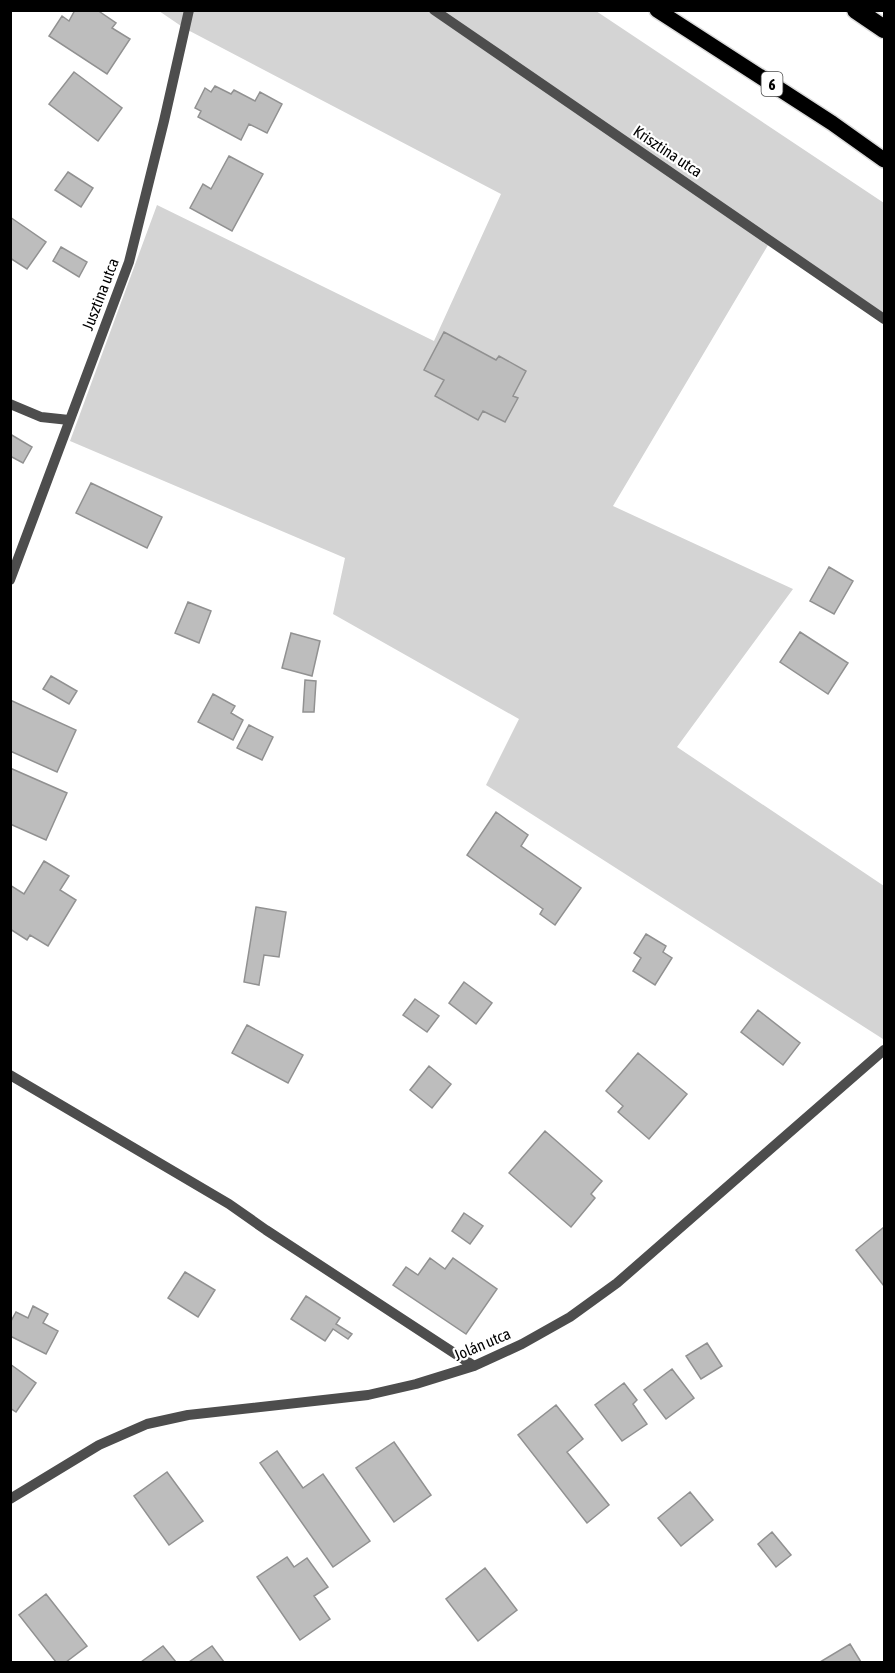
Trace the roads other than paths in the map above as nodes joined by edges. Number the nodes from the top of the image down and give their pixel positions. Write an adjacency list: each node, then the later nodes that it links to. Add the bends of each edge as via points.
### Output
1 (189, 10): 9 (street, Jusztina utca, via 129,262)
2 (434, 10): 7 (street, Krisztina utca)
3 (657, 10): 6 (main road, 6)
4 (856, 10): 5 (highway)
5 (885, 29)
6 (885, 160)
7 (885, 319)
8 (10, 404): 9 (street, via 41,417)
9 (69, 420): 10 (street, Jusztina utca)
10 (10, 580)
11 (885, 1050): 13 (street, Jolán utca, via 617,1283 570,1317)
12 (10, 1075): 13 (street, via 230,1204)
13 (474, 1366): 14 (street, Jolán utca, via 368,1395 188,1415 147,1424 99,1445)
14 (10, 1499)

